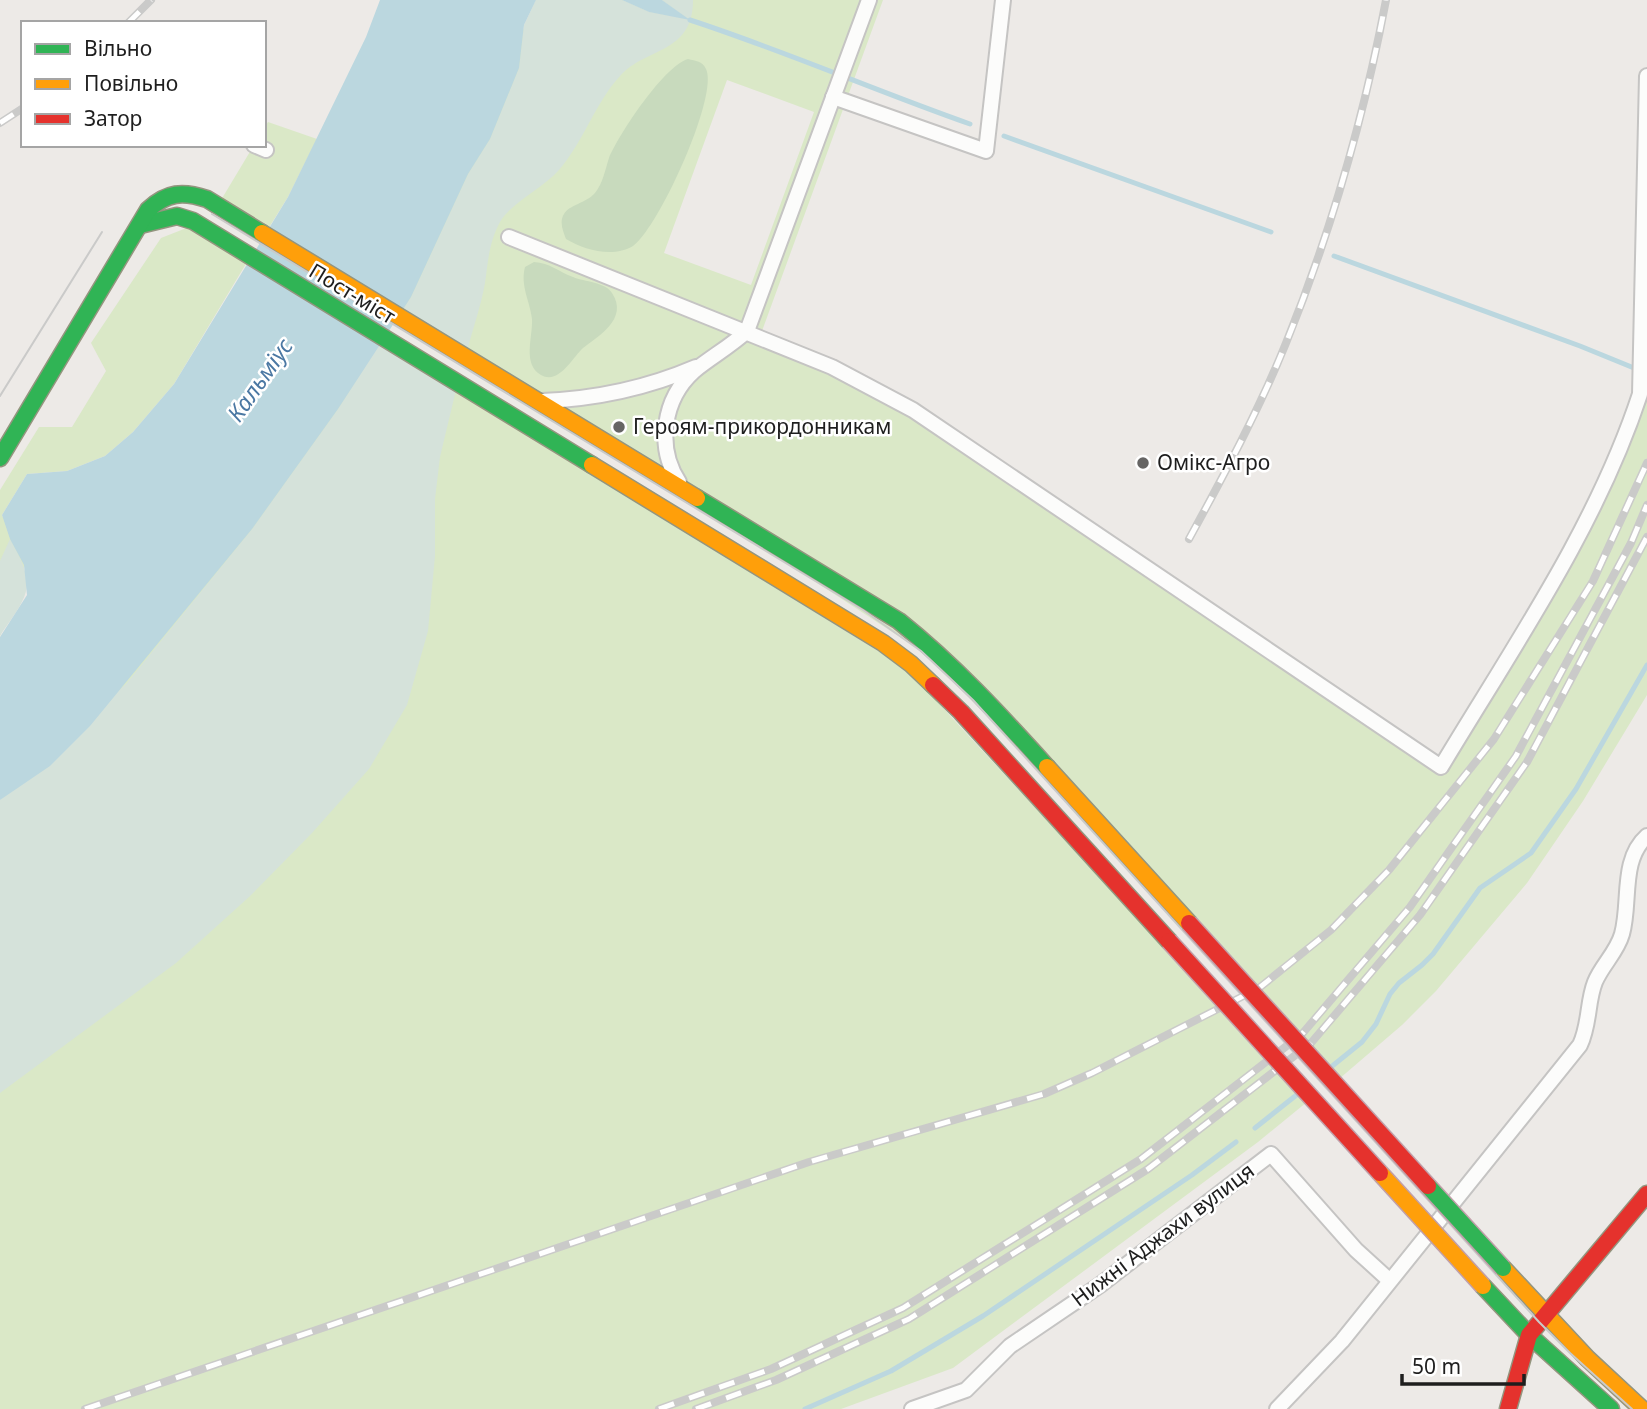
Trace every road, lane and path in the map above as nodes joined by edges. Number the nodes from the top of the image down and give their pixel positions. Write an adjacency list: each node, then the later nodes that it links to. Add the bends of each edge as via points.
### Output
1 (869, 0): 4 (street)
2 (1003, 0): 4 (street, via 986,151)
3 (1647, 75): 7 (street, via 1640,394 1625,441 1572,548 1441,767 913,410 832,367)
4 (834, 93): 7 (street)
5 (140, 225): 9 (main road, Пост-міст, via 162,197 176,192 202,197); 10 (main road, Пост-міст); 16 (main road, Пост-міст, bridge, via 177,216 203,228 854,624 911,664 968,720)
6 (509, 237): 7 (street)
7 (747, 331): 8 (street)
8 (707, 362): 9 (street, via 637,388); 11 (street, via 678,390 666,427 667,454)
9 (539, 401): 11 (main road, Пост-міст)
10 (0, 458)
11 (684, 489): 15 (main road, Пост-міст, bridge, via 899,621 955,668)
12 (1647, 836): 14 (street, via 1634,851 1621,938 1594,986 1580,1045)
13 (1647, 1194): 15 (main road)
14 (1390, 1280): 17 (street, Нижні Аджахи вулиця, via 1356,1250 1271,1154 1100,1285 1010,1346 966,1390); 18 (street, via 1342,1341)
15 (1546, 1314): 16 (main road); 21 (main road, Пост-міст)
16 (1529, 1335): 19 (main road); 20 (main road, Пост-міст)
17 (912, 1409)
18 (1277, 1409)
19 (1508, 1409)
20 (1611, 1409)
21 (1642, 1409)

